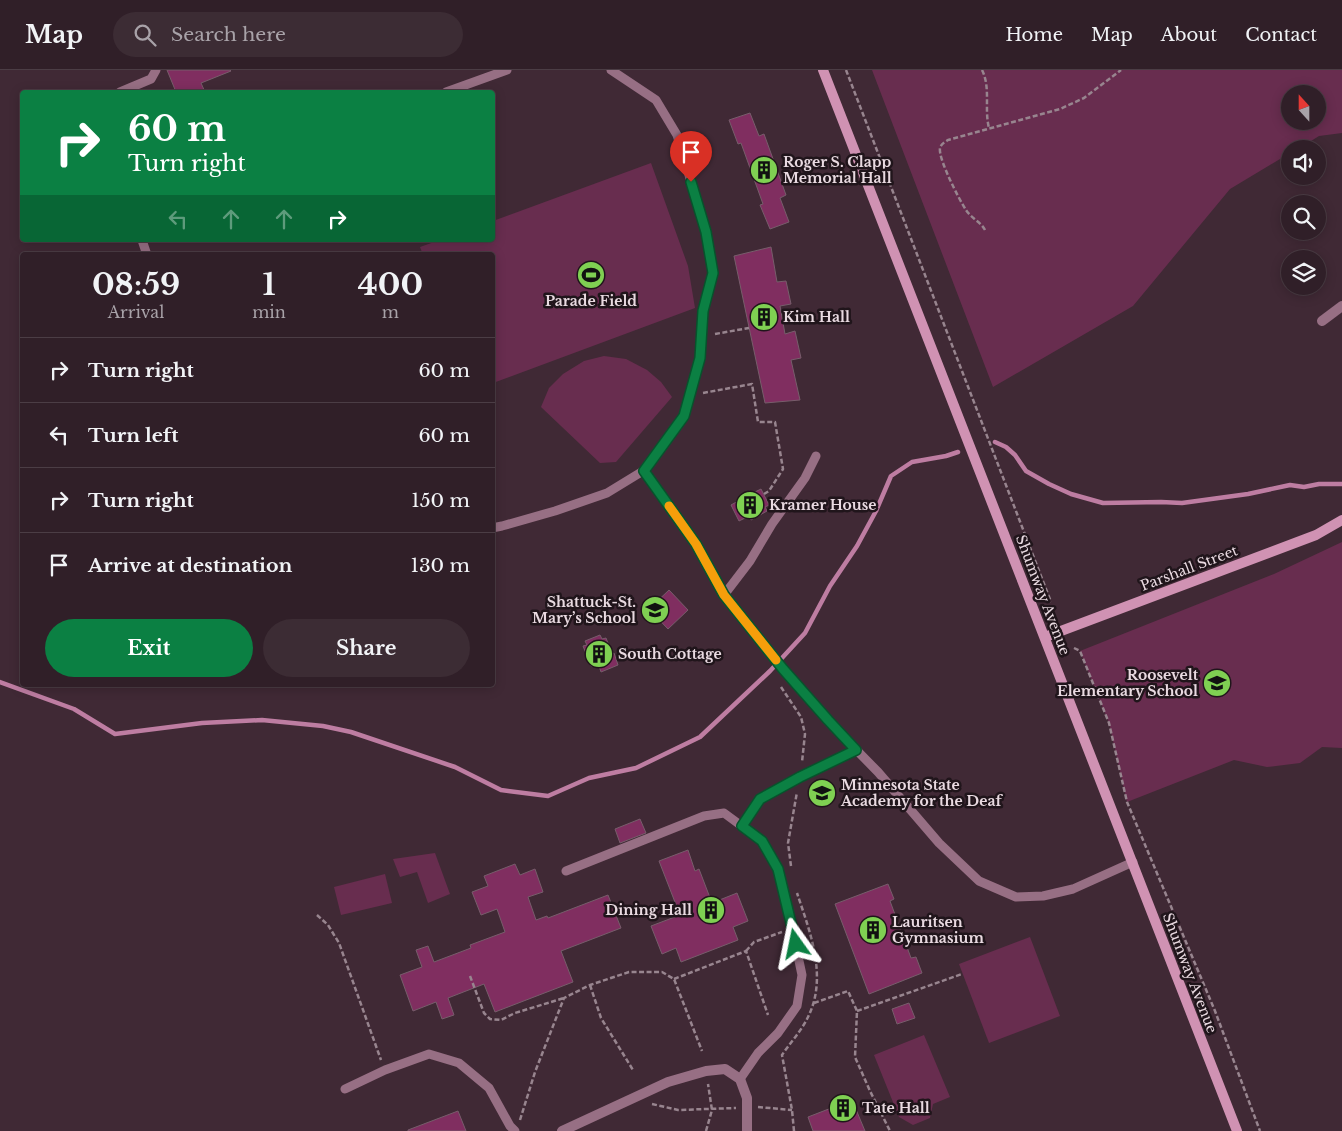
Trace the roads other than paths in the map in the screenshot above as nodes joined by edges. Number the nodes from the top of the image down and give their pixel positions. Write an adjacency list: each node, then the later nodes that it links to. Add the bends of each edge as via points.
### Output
1 (156, 70): 5 (lane, via 151,79)
2 (507, 70): 6 (lane)
3 (611, 70): 10 (lane, via 656,100 677,135 706,232 713,273 703,311 700,358 684,416)
4 (823, 70): 14 (street, Shumway Avenue)
5 (125, 90)
6 (452, 90)
7 (1342, 306): 8 (street)
8 (1322, 321)
9 (816, 456): 13 (lane, via 805,478)
10 (644, 471): 12 (lane, via 607,493); 13 (lane, via 696,544)
11 (1342, 520): 14 (street, Parshall Street, via 1316,535)
12 (495, 527)
13 (724, 595): 15 (lane, via 783,669)
14 (1045, 638): 17 (street, Shumway Avenue)
15 (856, 750): 16 (lane, via 760,799); 17 (lane, via 939,843 980,882 1016,897 1043,896 1073,888)
16 (742, 826): 18 (lane, via 724,813 704,816); 19 (lane, via 762,841 778,869 802,975 797,1006)
17 (1132, 862): 24 (street, Shumway Avenue)
18 (566, 871)
19 (740, 1079): 22 (street, via 725,1069 668,1082); 23 (street, via 747,1098)
20 (345, 1089): 21 (lane, via 429,1054 459,1063 489,1088)
21 (515, 1131)
22 (562, 1131)
23 (747, 1131)
24 (1237, 1131)

